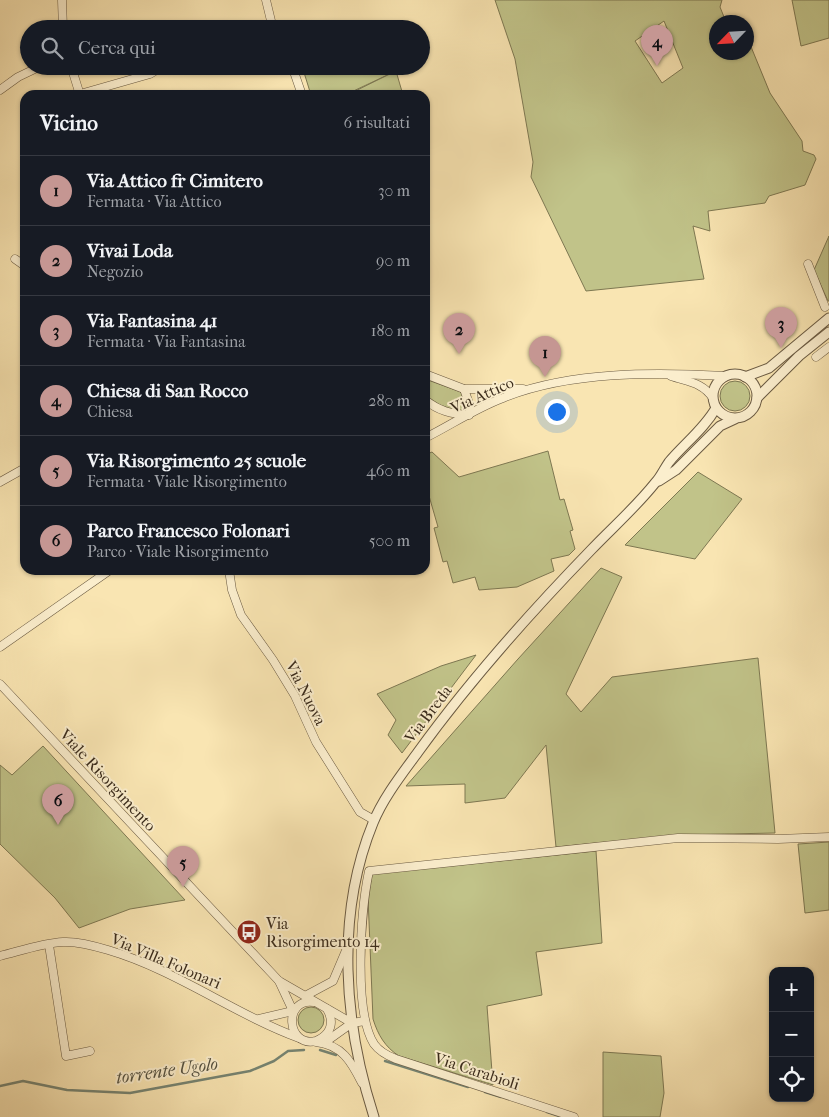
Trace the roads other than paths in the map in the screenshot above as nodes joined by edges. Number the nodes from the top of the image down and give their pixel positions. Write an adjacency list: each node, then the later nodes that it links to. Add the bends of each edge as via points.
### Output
1 (62, 0): 3 (street)
2 (266, 0): 4 (street)
3 (63, 20)
4 (271, 20)
5 (22, 75): 9 (street)
6 (74, 75): 10 (street)
7 (146, 75): 11 (street)
8 (295, 75): 12 (street)
9 (0, 90)
10 (79, 90)
11 (94, 90)
12 (300, 90)
13 (15, 259): 14 (street)
14 (20, 262)
15 (808, 264): 16 (street)
16 (825, 307)
17 (829, 318): 24 (street, via 769,368)
18 (829, 332): 28 (street, Via Breda, via 799,356)
19 (829, 346): 20 (street)
20 (816, 357)
21 (430, 376): 26 (street)
22 (671, 376): 23 (street, Via Attico, via 681,373); 25 (street, Via Attico, via 602,376); 27 (street, Via Attico, via 698,384)
23 (726, 376): 24 (street); 27 (street, via 715,388)
24 (745, 376): 28 (street, via 756,389)
25 (532, 388): 26 (street); 31 (street, Via Attico)
26 (464, 389): 31 (street, via 470,406)
27 (713, 398): 30 (street)
28 (757, 398): 32 (street, Via Breda, via 754,408 746,416)
29 (430, 404): 31 (street, via 453,414)
30 (716, 408): 32 (street, via 723,415); 36 (street, Via Breda, via 705,426 669,463)
31 (469, 415): 33 (street, Via Attico)
32 (736, 419): 36 (street, Via Breda, via 720,426 676,470)
33 (430, 435)
34 (20, 471): 35 (street)
35 (0, 482)
36 (656, 482): 41 (street, Via Breda, via 478,673 394,786)
37 (103, 575): 39 (street)
38 (230, 575): 41 (street, Via Nuova, via 241,615 278,667 316,742 360,812)
39 (0, 647)
40 (0, 684): 46 (street, Viale Risorgimento)
41 (374, 820): 43 (street, Via Breda, via 359,862)
42 (829, 837): 52 (street, via 778,840 678,838 369,871 363,902)
43 (349, 944): 47 (street, via 333,981); 53 (street, Via Breda)
44 (50, 945): 45 (street, Via Villa Folonari); 51 (street, Via Villa Folonari, via 64,942 83,944 123,954); 57 (street, via 66,1056)
45 (0, 956)
46 (279, 982): 47 (street, Viale Risorgimento); 50 (street, Viale Risorgimento)
47 (305, 996): 48 (street, Viale Risorgimento)
48 (318, 1002): 49 (street, Viale Risorgimento); 50 (street, via 304,1002)
49 (326, 1008): 53 (street, Viale Risorgimento); 55 (street, via 330,1026 324,1037)
50 (293, 1012): 51 (street); 54 (street, Viale Risorgimento, via 291,1023)
51 (258, 1019): 54 (street, Via Villa Folonari)
52 (365, 1021): 53 (street); 60 (street, Via Carabioli, via 374,1044 396,1059)
53 (352, 1023): 56 (street); 58 (street, Via Breda)
54 (299, 1038): 55 (street)
55 (311, 1041): 56 (street)
56 (324, 1043): 58 (street, via 336,1047 349,1058)
57 (90, 1052)
58 (365, 1089): 59 (street, Via Breda)
59 (374, 1117)
60 (574, 1117)

